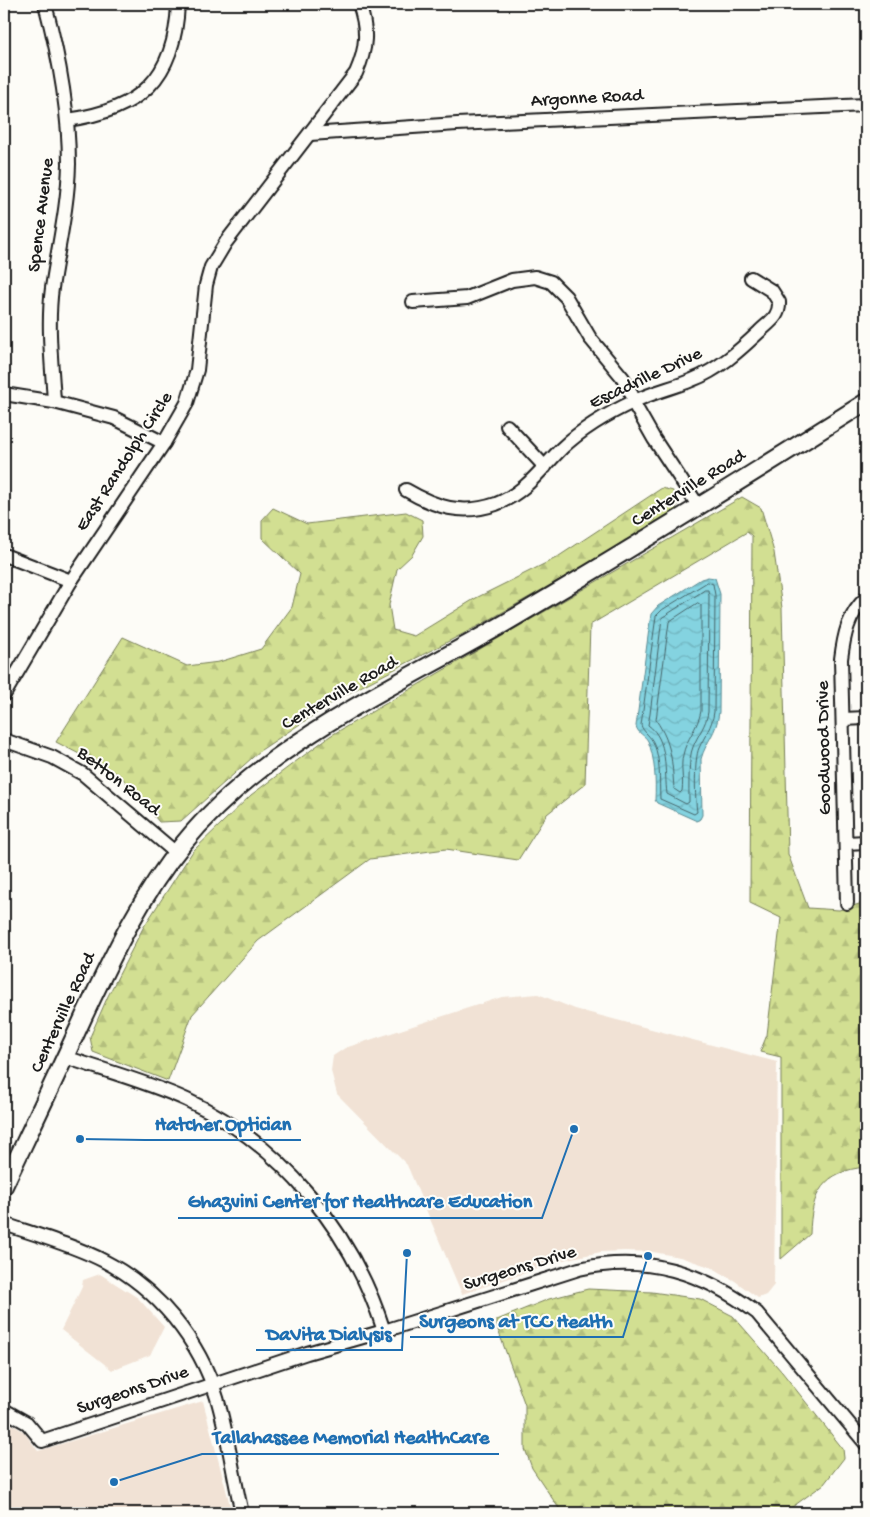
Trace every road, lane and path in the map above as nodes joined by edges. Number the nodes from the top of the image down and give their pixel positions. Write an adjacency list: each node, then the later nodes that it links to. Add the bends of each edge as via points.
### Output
1 (45, 4): 5 (street, Spence Avenue, via 59,63)
2 (178, 4): 5 (street, via 174,44 154,82 144,92 114,109)
3 (359, 4): 6 (street, East Randolph Circle, via 366,37 363,57 356,73)
4 (866, 105): 6 (street, Argonne Road)
5 (66, 120): 11 (street, Spence Avenue, via 69,166 66,206 52,288 50,330)
6 (310, 134): 14 (street, East Randolph Circle, via 215,258 206,285 193,387 180,418)
7 (751, 278): 10 (street, Escadrille Drive, via 772,290 779,302 775,318 721,364 693,380)
8 (413, 302): 10 (street, via 467,298 512,280 535,277 551,282 566,297 590,338 623,378)
9 (4, 394): 11 (street)
10 (634, 401): 15 (street, Escadrille Drive, via 587,427); 17 (street, via 654,439)
11 (54, 402): 14 (street, via 114,418)
12 (866, 402): 17 (main road, Centerville Road)
13 (507, 426): 15 (street)
14 (164, 443): 19 (street, East Randolph Circle)
15 (545, 467): 16 (street, Escadrille Drive, via 513,496 482,508 446,508 431,504)
16 (406, 490)
17 (699, 507): 27 (main road, Centerville Road, via 288,748 223,800)
18 (4, 555): 19 (street)
19 (71, 581): 21 (street, East Randolph Circle)
20 (866, 598): 23 (street, Goodwood Drive, via 852,614 844,640)
21 (4, 695)
22 (866, 718): 23 (street)
23 (843, 719): 26 (street, Goodwood Drive)
24 (4, 740): 27 (street, Betton Road, via 52,757 83,774)
25 (866, 842): 26 (street)
26 (846, 843): 28 (street, Goodwood Drive)
27 (176, 853): 29 (main road, Centerville Road, via 119,944)
28 (847, 903)
29 (65, 1058): 30 (main road, Centerville Road); 32 (street, via 187,1100 259,1146 300,1184 333,1226 366,1283)
30 (4, 1186)
31 (4, 1224): 33 (street, via 99,1258 139,1284 186,1334)
32 (384, 1331): 33 (street, Surgeons Drive); 35 (street, Surgeons Drive, via 595,1266 640,1264 666,1268 717,1286 757,1313)
33 (211, 1385): 34 (street, Surgeons Drive, via 42,1441 27,1423); 36 (street, via 217,1398)
34 (4, 1410)
35 (866, 1444)
36 (242, 1513)

